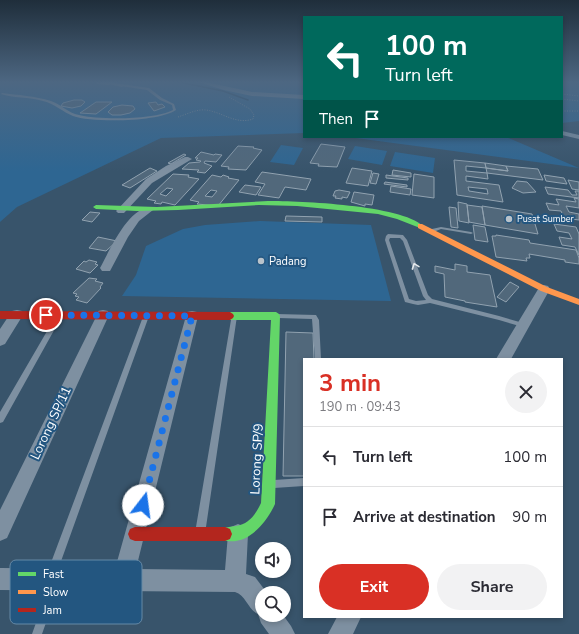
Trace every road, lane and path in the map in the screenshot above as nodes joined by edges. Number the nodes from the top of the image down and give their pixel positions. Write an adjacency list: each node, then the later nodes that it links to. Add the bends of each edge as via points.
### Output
1 (69, 112): 2 (lane, via 78,116 100,118 159,116)
2 (173, 112)
3 (195, 112): 6 (path)
4 (210, 112): 5 (path, via 249,121 253,119)
5 (252, 112)
6 (178, 117)
7 (563, 133): 8 (street)
8 (579, 137)
9 (188, 158): 12 (street, via 150,181)
10 (96, 207): 12 (street)
11 (148, 210): 12 (street); 13 (street, via 296,203 395,215); 15 (street, via 136,219 123,236)
12 (121, 211)
13 (434, 233): 14 (lane, via 434,230 441,228); 16 (street)
14 (471, 233)
15 (106, 268)
16 (544, 289): 18 (street); 27 (street)
17 (430, 301): 17 (lane, one-way to 17, via 406,241 401,236 388,236 387,240 405,297 414,303); 27 (lane)
18 (579, 302)
19 (0, 315): 20 (street)
20 (17, 315): 21 (street); 28 (street)
21 (60, 315): 22 (street); 31 (lane)
22 (102, 315): 23 (street); 34 (street, Lorong SP/11)
23 (146, 315): 24 (street); 38 (lane)
24 (192, 316): 25 (street); 35 (street)
25 (234, 316): 26 (street); 36 (lane)
26 (276, 316): 29 (lane, via 314,317); 33 (street, Lorong SP/9)
27 (523, 326): 30 (street)
28 (0, 340)
29 (318, 358)
30 (504, 358)
31 (0, 419)
32 (303, 482): 33 (lane)
33 (269, 484): 37 (street, Lorong SP/9, via 268,504 260,520 250,530)
34 (0, 531)
35 (135, 534): 36 (street, Lorong SP/9); 39 (street)
36 (200, 534): 37 (street, Lorong SP/9)
37 (238, 534): 43 (street)
38 (60, 560)
39 (128, 560)
40 (0, 579): 41 (street)
41 (10, 579)
42 (142, 580): 43 (street)
43 (235, 581): 44 (street, via 247,585)
44 (255, 596)
45 (349, 618): 50 (street)
46 (275, 622): 49 (street)
47 (39, 624): 48 (lane)
48 (36, 634)
49 (284, 634)
50 (340, 634)

